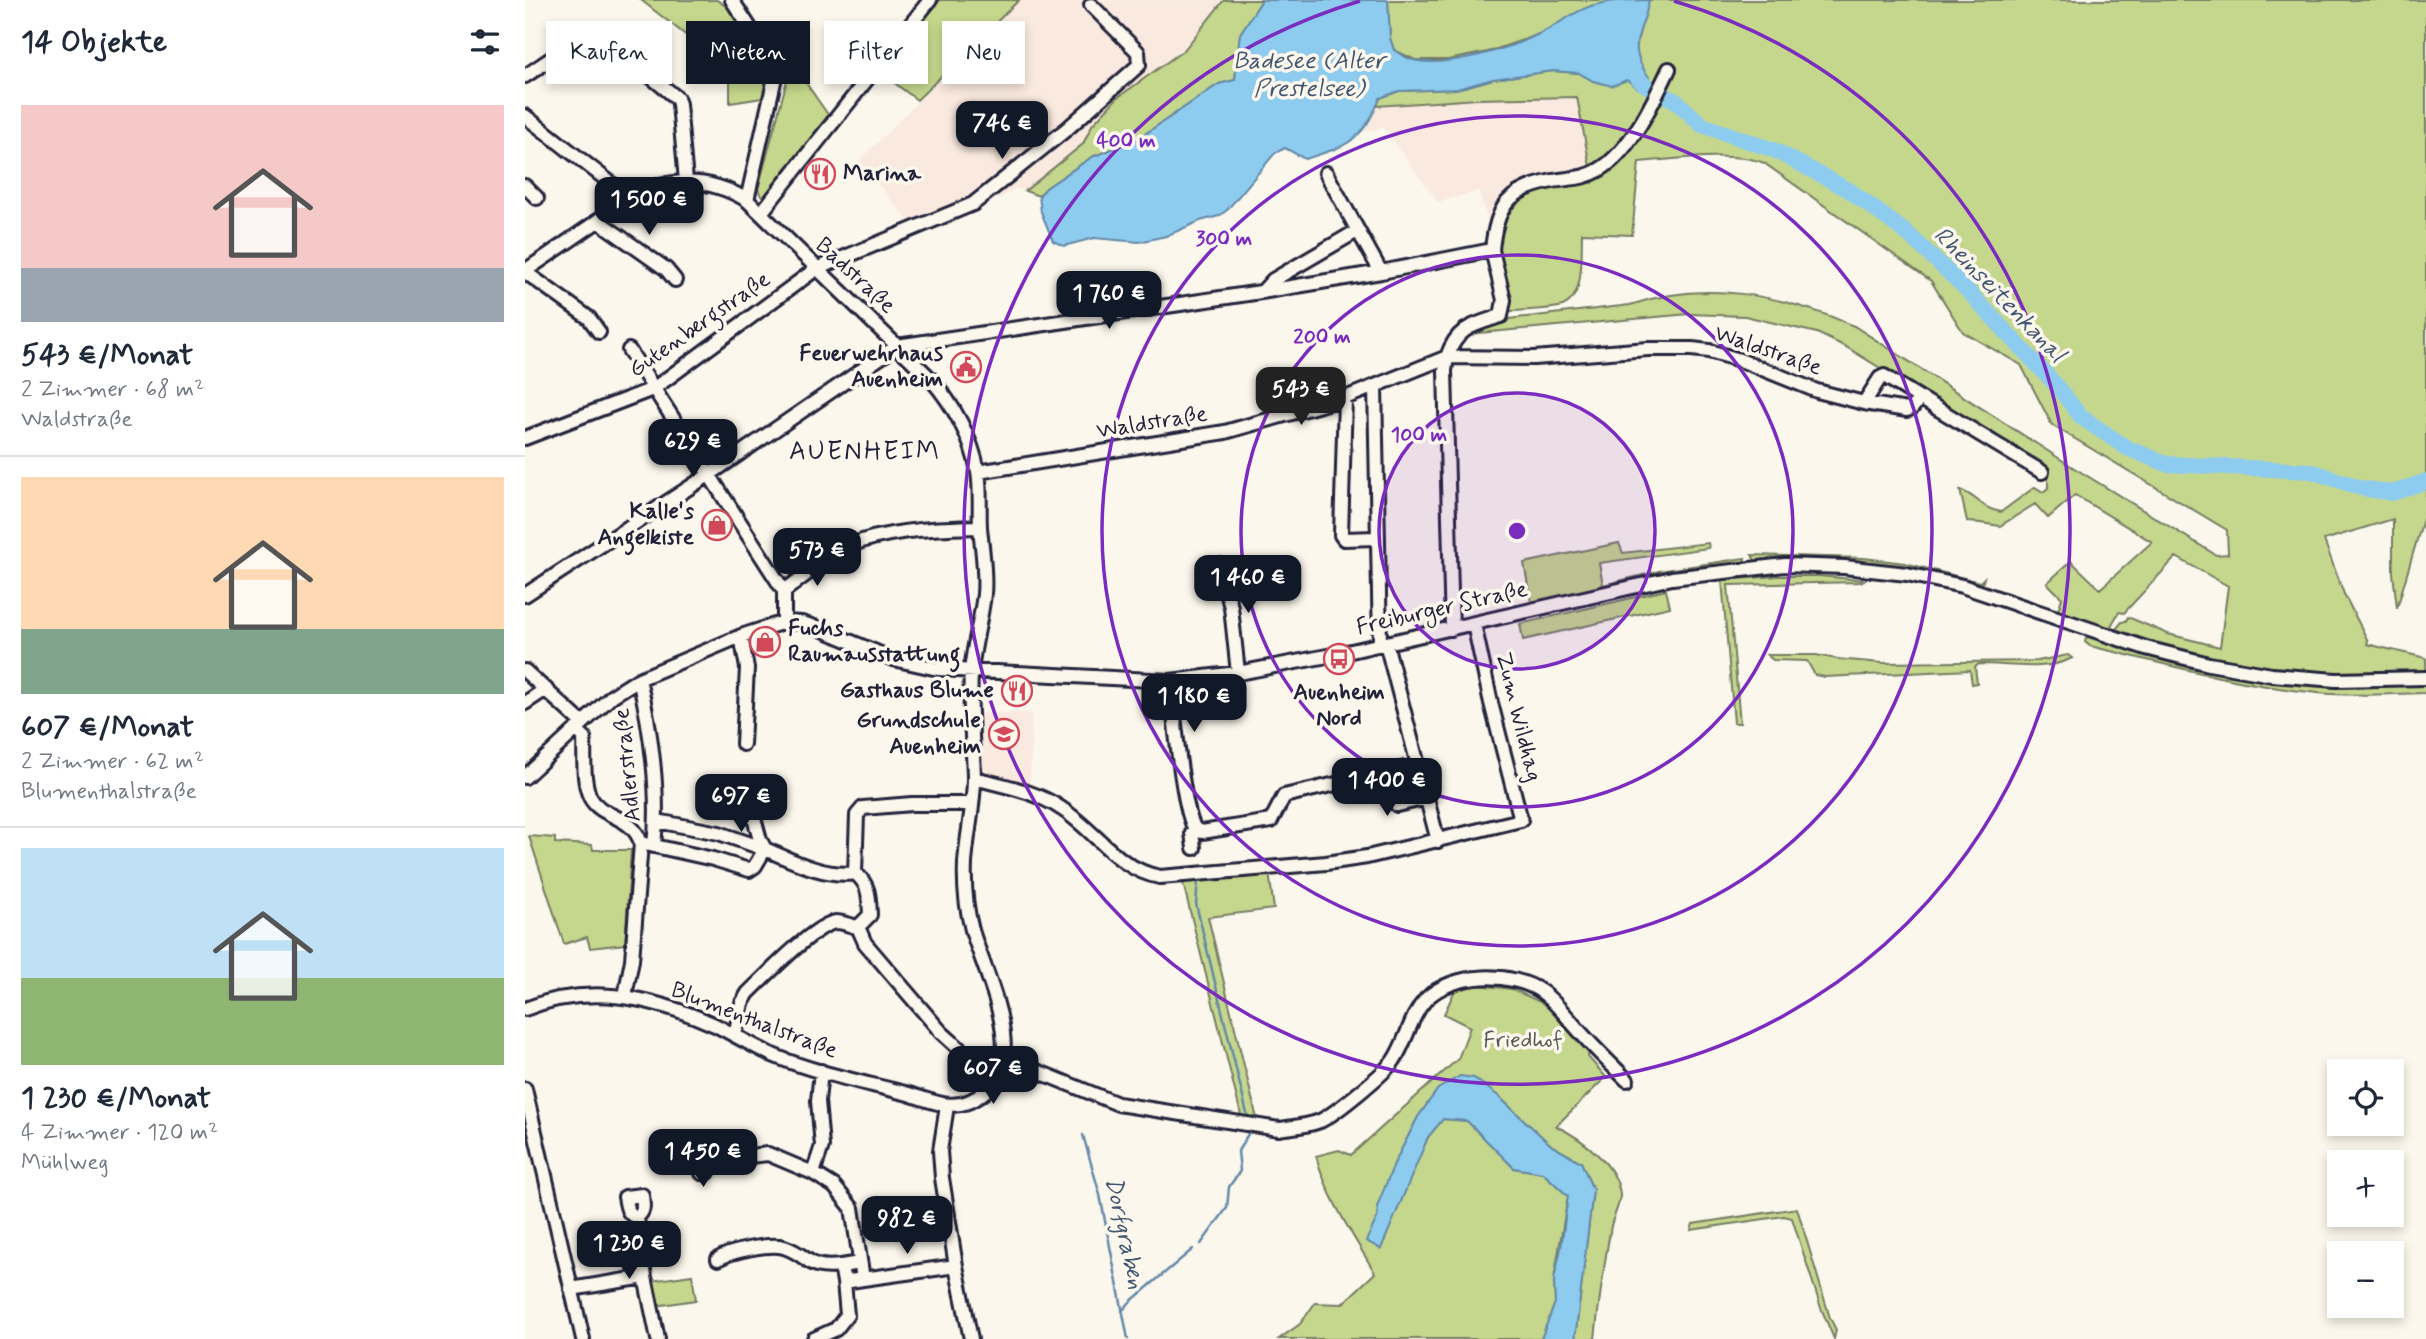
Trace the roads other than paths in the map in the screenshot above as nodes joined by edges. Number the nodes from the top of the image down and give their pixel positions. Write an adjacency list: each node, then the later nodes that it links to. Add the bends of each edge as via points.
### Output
1 (731, 0): 12 (street, via 776,73)
2 (930, 0): 13 (street)
3 (1091, 5): 17 (street, Gutenbergstraße, via 1138,52 1139,65 973,204)
4 (1669, 69): 16 (street, via 1621,151 1601,169 1582,178 1537,185 1507,201 1496,221)
5 (525, 76): 8 (street, via 587,40 612,46 677,98)
6 (525, 116): 11 (street)
7 (1326, 173): 15 (street)
8 (686, 181): 11 (street); 12 (street, Badstraße, via 712,184)
9 (525, 186): 10 (street)
10 (537, 198)
11 (629, 198): 14 (street)
12 (747, 200): 13 (street, Badstraße)
13 (761, 214): 17 (street, Badstraße)
14 (598, 221): 18 (street); 20 (street)
15 (1357, 231): 19 (street); 21 (street, via 1273,280)
16 (1492, 250): 19 (street); 25 (street, via 1504,300 1501,316 1459,333)
17 (815, 269): 23 (street, Badstraße); 27 (street, Gutenbergstraße)
18 (525, 272): 22 (street, via 589,318)
19 (1381, 272): 21 (street)
20 (675, 280)
21 (1261, 292): 23 (street)
22 (599, 332)
23 (897, 345): 32 (street, Badstraße, via 951,407); 34 (street)
24 (629, 350): 27 (street)
25 (1447, 357): 26 (street, Waldstraße); 30 (street, Waldstraße, via 1534,358 1692,349 1740,360 1797,384); 42 (street)
26 (1375, 386): 28 (street, Waldstraße); 36 (street)
27 (653, 389): 31 (street, Gutenbergstraße); 34 (street)
28 (1345, 398): 32 (street, Waldstraße, via 1212,435); 36 (street, via 1341,535 1344,539)
29 (1920, 398): 30 (street, Waldstraße, via 1907,410); 30 (street, via 1884,376); 33 (street)
30 (1864, 403)
31 (525, 438)
32 (978, 472): 35 (street, Badstraße)
33 (2042, 472)
34 (710, 474): 38 (street); 39 (street)
35 (980, 527): 38 (street, via 918,529 861,541); 46 (street, Badstraße, via 985,573)
36 (1376, 538): 44 (street)
37 (1219, 565): 47 (street, via 1231,607)
38 (784, 591): 40 (street)
39 (525, 595)
40 (785, 622): 43 (street, Freiburger Straße); 46 (street, Freiburger Straße, via 818,628 910,664)
41 (1475, 624): 42 (street, Freiburger Straße); 48 (street, Freiburger Straße, via 1672,578 1785,565 1844,567 1962,586 2134,644 2209,664 2336,680); 64 (street, Zum Wildhag, via 1521,820)
42 (1452, 629): 44 (street, Freiburger Straße)
43 (741, 636): 49 (street, Freiburger Straße); 54 (street, via 747,668)
44 (1383, 644): 47 (street, Freiburger Straße); 55 (street)
45 (525, 671): 51 (street)
46 (971, 671): 50 (street, Freiburger Straße); 58 (street, Badstraße)
47 (1238, 673): 50 (street, Freiburger Straße)
48 (2426, 678)
49 (639, 680): 53 (street, Freiburger Straße, via 612,696); 62 (street, Adlerstraße)
50 (1170, 681): 63 (street, via 1187,803)
51 (546, 689): 52 (street); 53 (street)
52 (525, 703)
53 (579, 726): 57 (street, Freiburger Straße); 65 (street, via 589,795 598,807 631,825)
54 (743, 744)
55 (1418, 765): 56 (street); 59 (street)
56 (1389, 772): 59 (street, via 1398,805); 63 (street, via 1284,796 1272,821 1202,832)
57 (525, 777)
58 (974, 778): 61 (street, Badstraße); 64 (street, via 1041,796 1064,810 1112,854 1160,877 1326,863)
59 (1427, 798): 64 (street)
60 (750, 803): 67 (street)
61 (972, 804): 68 (street, via 863,808 857,815); 73 (street, Badstraße, via 964,879 968,914 1005,1039)
62 (657, 821): 65 (street, Adlerstraße); 67 (street, via 719,833)
63 (1195, 829): 66 (street)
64 (1438, 841)
65 (648, 844): 67 (street, via 749,870); 70 (street, Adlerstraße)
66 (1194, 848)
67 (765, 849): 68 (street, via 827,872)
68 (855, 873): 69 (street, via 866,884 870,903 870,915)
69 (858, 928): 72 (street, via 835,922 810,936 748,993); 76 (street, via 865,943 941,1032 976,1064)
70 (625, 996): 71 (street, Blumenthalstraße, via 572,995); 72 (street, Blumenthalstraße)
71 (525, 1009)
72 (735, 1035): 74 (street, Blumenthalstraße, via 776,1056)
73 (1005, 1058): 75 (street, via 1118,1104 1279,1129 1304,1126 1334,1112 1394,1060 1410,1022 1426,1000 1447,986 1490,978 1542,992); 76 (street)
74 (821, 1071): 78 (street, Blumenthalstraße); 80 (street, via 818,1101 823,1146)
75 (1627, 1080)
76 (989, 1087): 78 (street, via 969,1101)
77 (525, 1089): 89 (street)
78 (947, 1106): 85 (street, via 940,1151)
79 (713, 1160): 80 (street, via 768,1154)
80 (813, 1173): 83 (street, via 834,1186 852,1208)
81 (637, 1217): 86 (street)
82 (718, 1259): 84 (street, via 729,1252 776,1246 822,1268)
83 (860, 1263): 84 (street); 87 (street)
84 (841, 1266): 88 (street)
85 (955, 1266): 87 (street); 94 (street)
86 (645, 1277): 89 (street); 92 (street)
87 (863, 1279): 88 (street)
88 (844, 1282): 90 (street, via 848,1310)
89 (571, 1289): 91 (street)
90 (840, 1334): 93 (street)
91 (583, 1339)
92 (658, 1339)
93 (814, 1339)
94 (971, 1339)

